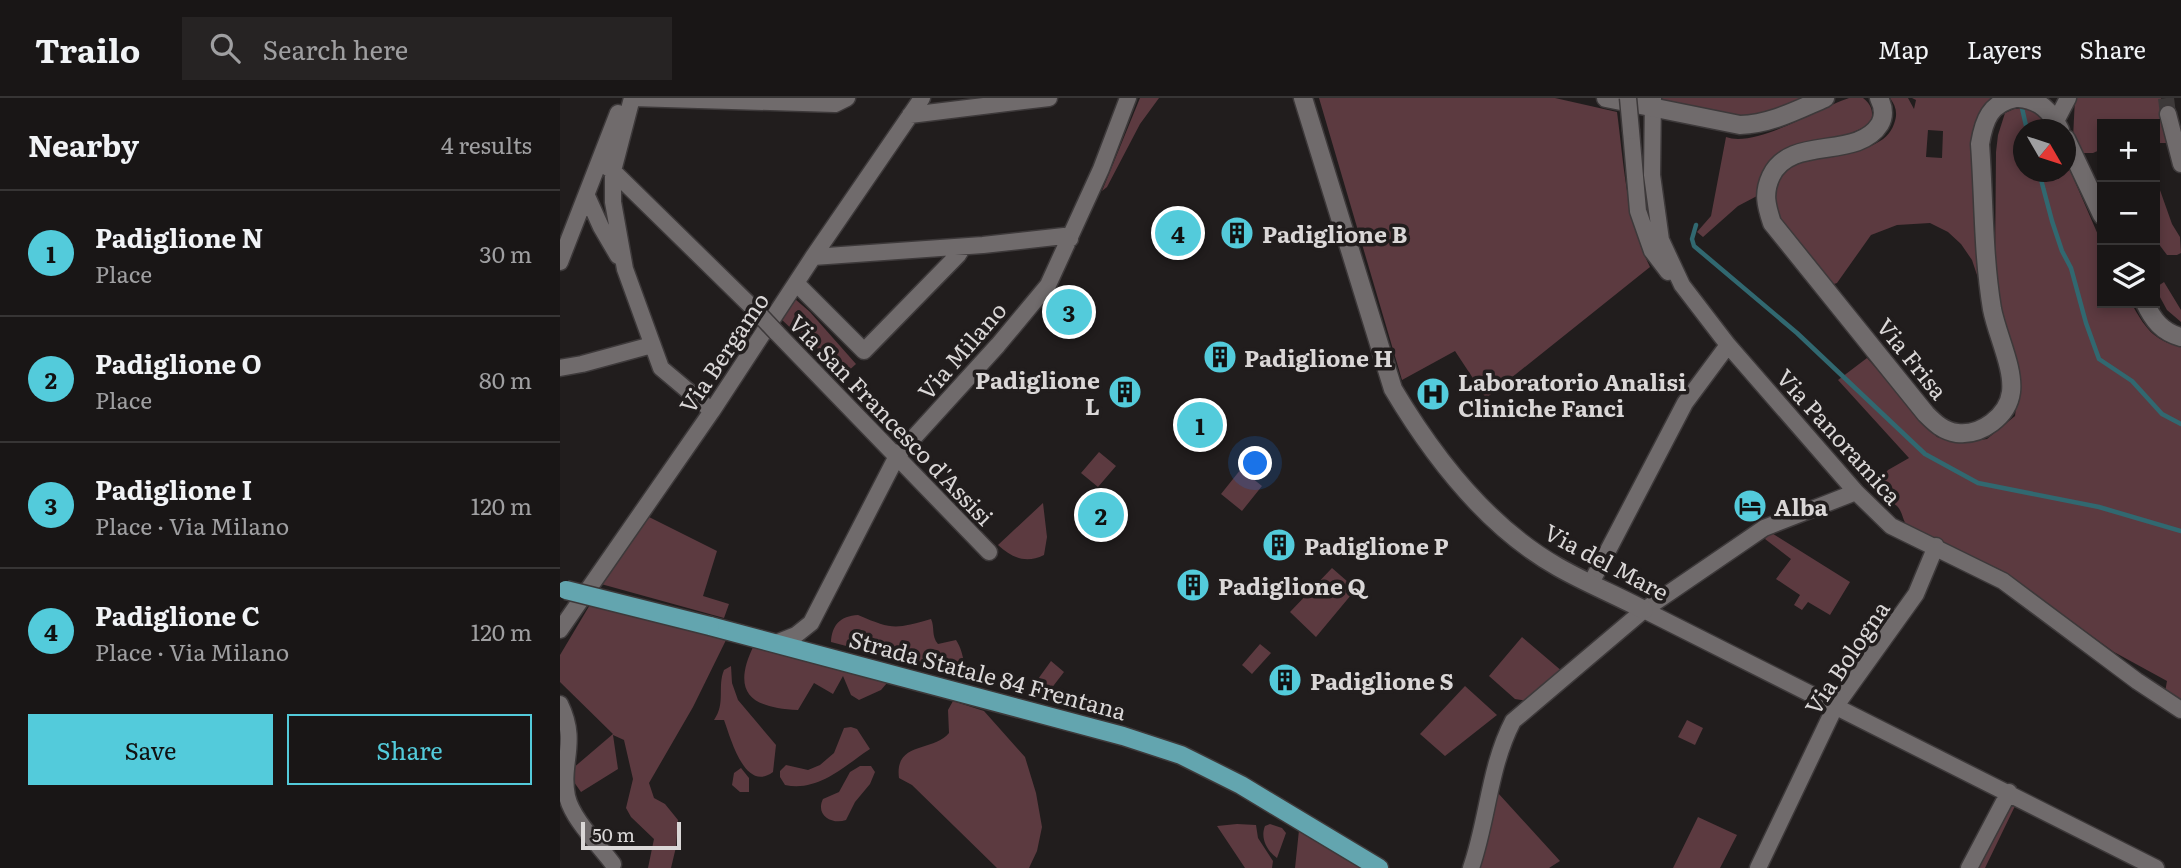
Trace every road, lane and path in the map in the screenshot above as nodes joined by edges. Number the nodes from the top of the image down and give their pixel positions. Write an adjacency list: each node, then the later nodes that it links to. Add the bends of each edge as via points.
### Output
1 (624, 98): 21 (street)
2 (632, 98): 3 (street, via 835,104); 21 (street)
3 (847, 98)
4 (922, 98): 16 (street, Via Bergamo)
5 (1049, 98): 16 (street)
6 (1128, 98): 24 (street, Via Milano)
7 (1303, 98): 41 (street, Via del Mare, via 1393,389 1406,411 1438,458 1504,530)
8 (1606, 98): 14 (street)
9 (1628, 98): 30 (street, bridge, via 1644,234 1652,251)
10 (1825, 98): 14 (street, via 1758,125 1722,122)
11 (1879, 98): 12 (street, Via Frisa, via 1883,117 1870,135 1785,159 1767,185 1766,206 1772,223 1926,414 1939,427 1955,433 1970,433 1995,421 2011,396 2012,381 1992,308 1980,144 1989,113)
12 (2018, 98): 17 (street, Via Frisa, via 2038,102)
13 (2068, 98): 18 (street)
14 (1653, 102): 30 (street, Via Panoramica, via 1652,175 1661,240)
15 (2168, 114): 20 (street)
16 (910, 115): 26 (street, Via Bergamo)
17 (2053, 119)
18 (2060, 119)
19 (2076, 160): 23 (street)
20 (2181, 164)
21 (607, 167): 22 (street); 28 (street); 37 (street, Via San Francesco d'Assisi, bridge)
22 (587, 196): 27 (street); 28 (street)
23 (2097, 204)
24 (1070, 239): 25 (street); 37 (street, Via Milano, via 1048,285)
25 (963, 247): 26 (street); 29 (street, via 864,351)
26 (813, 257): 29 (street, Via Bergamo)
27 (560, 262)
28 (625, 269): 33 (street)
29 (796, 283): 36 (street, Via Bergamo)
30 (1682, 285): 34 (street, Via Panoramica)
31 (2147, 308): 32 (street, via 2163,330)
32 (2181, 337)
33 (652, 345): 35 (street); 36 (street, via 662,368)
34 (1728, 345): 38 (street, Via Panoramica); 41 (street, via 1685,402)
35 (560, 368)
36 (712, 411): 45 (street, Via Bergamo)
37 (897, 456): 40 (street, Via San Francesco d'Assisi); 44 (street, Via Milano)
38 (1856, 492): 39 (street, Via Panoramica, via 1891,526); 43 (street, via 1764,528)
39 (1936, 547): 49 (street, Via Bologna, via 1916,594); 50 (street, Via Panoramica, via 2003,581)
40 (989, 552)
41 (1591, 583): 43 (street, Via del Mare)
42 (563, 589): 46 (main road, Strada Statale 84 Frentana, bridge)
43 (1644, 610): 49 (street, Via del Mare); 55 (street, via 1513,721 1496,761)
44 (811, 623): 46 (street); 47 (street)
45 (560, 629)
46 (776, 643): 47 (main road, Strada Statale 84 Frentana)
47 (813, 652): 54 (main road, Strada Statale 84 Frentana, via 1181,755 1241,785)
48 (560, 704): 52 (street, via 570,740 567,798)
49 (1835, 707): 51 (street, Via del Mare); 56 (street, Via Bologna)
50 (2181, 710)
51 (2009, 792): 53 (street, Via del Mare); 57 (street)
52 (613, 864)
53 (2138, 864): 58 (street, Via del Mare)
54 (1379, 868)
55 (1471, 868)
56 (1758, 868)
57 (1969, 868)
58 (2156, 868)

